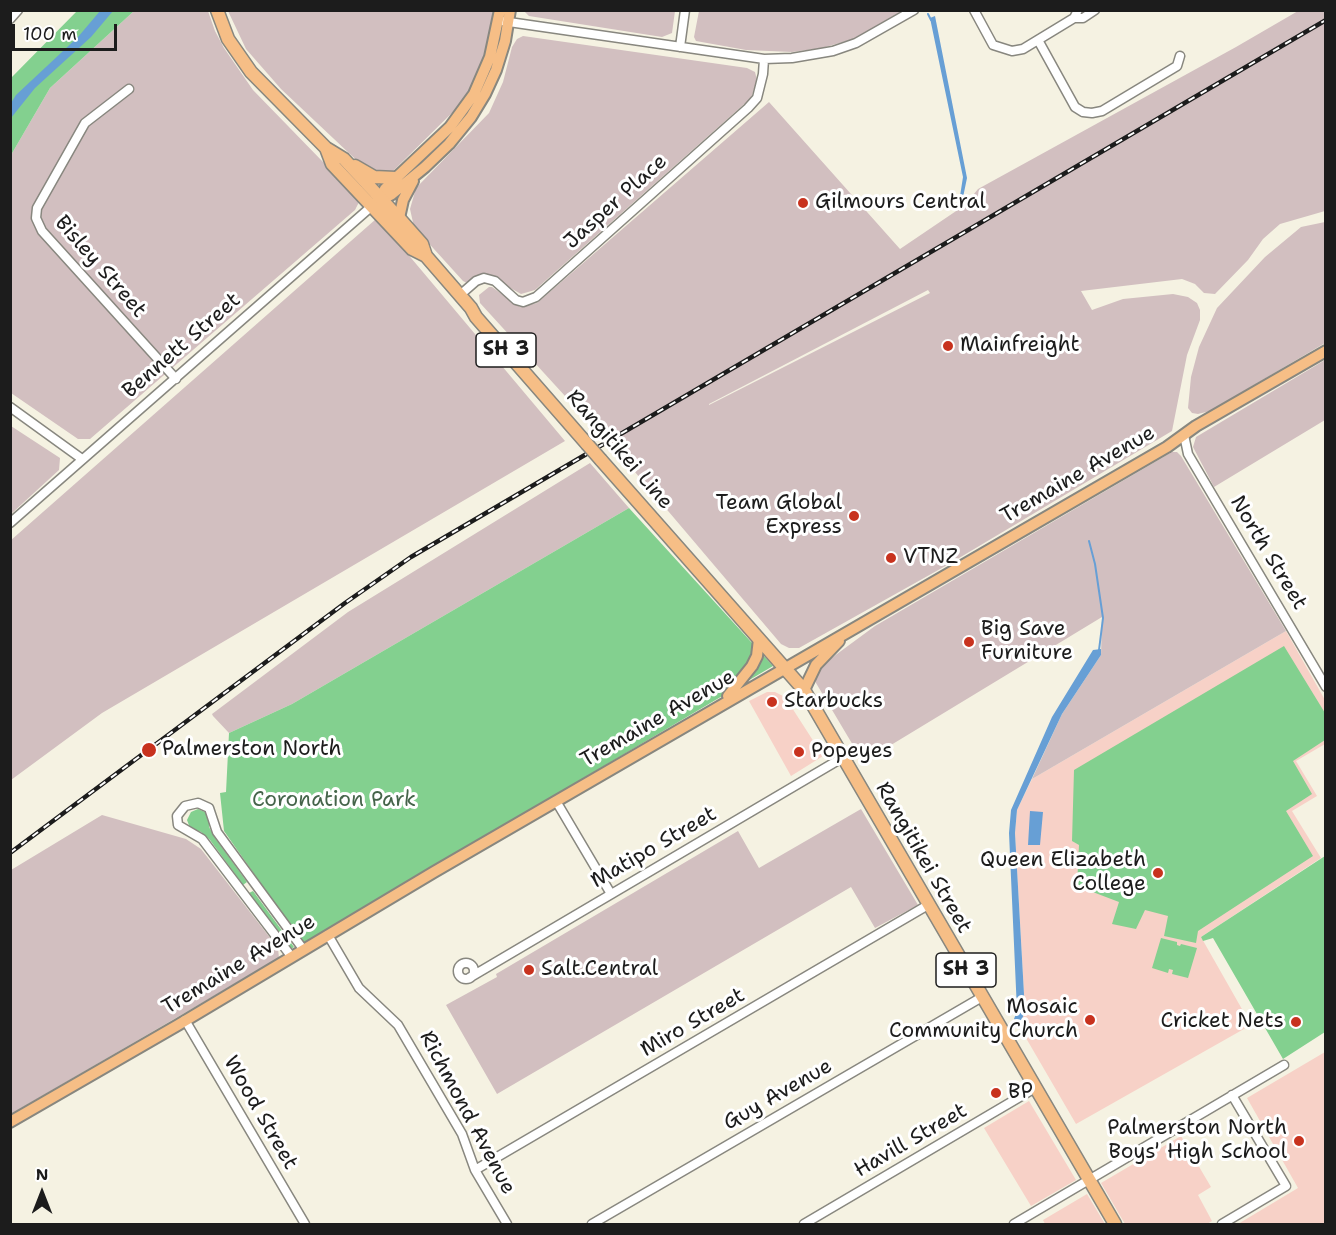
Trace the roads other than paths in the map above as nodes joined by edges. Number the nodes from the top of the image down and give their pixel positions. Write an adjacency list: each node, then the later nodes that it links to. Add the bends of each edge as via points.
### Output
1 (18, 10): 10 (street)
2 (217, 10): 17 (highway, Rangitikei Line / SH 3, via 228,39 251,72)
3 (510, 10): 9 (main road)
4 (685, 10): 12 (street)
5 (914, 10): 14 (street, via 856,43 833,51)
6 (974, 10): 11 (street, via 993,45 1012,51)
7 (1095, 10): 8 (street, via 1083,18)
8 (1076, 14): 11 (street)
9 (502, 18): 12 (street); 16 (main road, via 501,56 485,94 466,124)
10 (10, 19)
11 (1038, 40): 13 (street, via 1075,107 1092,114 1177,66)
12 (680, 47): 14 (street)
13 (1180, 56)
14 (764, 59): 24 (street, Jasper Place, via 757,98 748,108 536,297 523,302 516,300 495,281 484,278)
15 (129, 88): 26 (street, Bisley Street, via 85,123 37,208 36,218 42,231)
16 (442, 143): 19 (main road); 20 (main road)
17 (326, 148): 18 (highway, Rangitikei Line / SH 3); 21 (highway, Rangitikei Line / SH 3, via 332,164)
18 (344, 159): 20 (highway, via 374,177); 21 (highway, Rangitikei Line / SH 3)
19 (425, 167): 21 (main road); 22 (main road, via 403,200)
20 (396, 178): 21 (main road)
21 (376, 202): 22 (highway, Rangitikei Line / SH 3); 23 (highway, Rangitikei Line / SH 3, via 412,249); 26 (street, Bennett Street)
22 (399, 218): 23 (highway, Rangitikei Line / SH 3, via 422,244)
23 (426, 256): 24 (highway, Rangitikei Line / SH 3)
24 (460, 295): 32 (highway, Rangitikei Line / SH 3, bridge)
25 (1326, 351): 28 (main road, Tremaine Avenue)
26 (176, 379): 29 (street, Bennett Street)
27 (10, 407): 29 (street)
28 (1184, 435): 31 (main road, Tremaine Avenue); 34 (street, North Street, via 1186,450)
29 (82, 459): 30 (street, Bennett Street)
30 (10, 523)
31 (849, 630): 33 (main road, Tremaine Avenue); 35 (main road, via 816,665)
32 (759, 639): 33 (highway, Rangitikei Line / SH 3); 36 (main road, via 752,666)
33 (785, 668): 35 (highway, Rangitikei Street / SH 3); 36 (main road, Tremaine Avenue)
34 (1326, 687)
35 (804, 690): 37 (highway, Rangitikei Street / SH 3)
36 (722, 703): 38 (main road, Tremaine Avenue)
37 (842, 758): 39 (street, Matipo Street); 40 (highway, Rangitikei Street / SH 3)
38 (556, 801): 39 (street); 41 (main road, Tremaine Avenue)
39 (611, 894): 44 (street, Matipo Street, via 484,970)
40 (928, 905): 45 (highway, Rangitikei Street / SH 3); 51 (street, Miro Street)
41 (328, 935): 42 (main road, Tremaine Avenue); 51 (street, Richmond Avenue, via 359,988 399,1025 462,1134)
42 (303, 950): 43 (main road, Tremaine Avenue); 43 (street, via 217,832 209,808 198,802 185,806 177,816 178,825 202,839)
43 (291, 956): 46 (main road, Tremaine Avenue)
44 (471, 973)
45 (982, 998): 48 (highway, Rangitikei Street / SH 3); 55 (street, Guy Avenue)
46 (185, 1020): 50 (main road, Tremaine Avenue); 53 (street, Wood Street)
47 (1284, 1065): 49 (street)
48 (1035, 1088): 52 (highway, Rangitikei Street / SH 3); 56 (street, Havill Street)
49 (1232, 1095): 52 (street); 59 (street, via 1286,1186)
50 (10, 1122)
51 (475, 1170): 54 (street, Richmond Avenue)
52 (1089, 1180): 57 (street); 58 (highway, Rangitikei Street / SH 3)
53 (305, 1224)
54 (507, 1224)
55 (592, 1224)
56 (804, 1224)
57 (1014, 1224)
58 (1115, 1224)
59 (1222, 1224)

